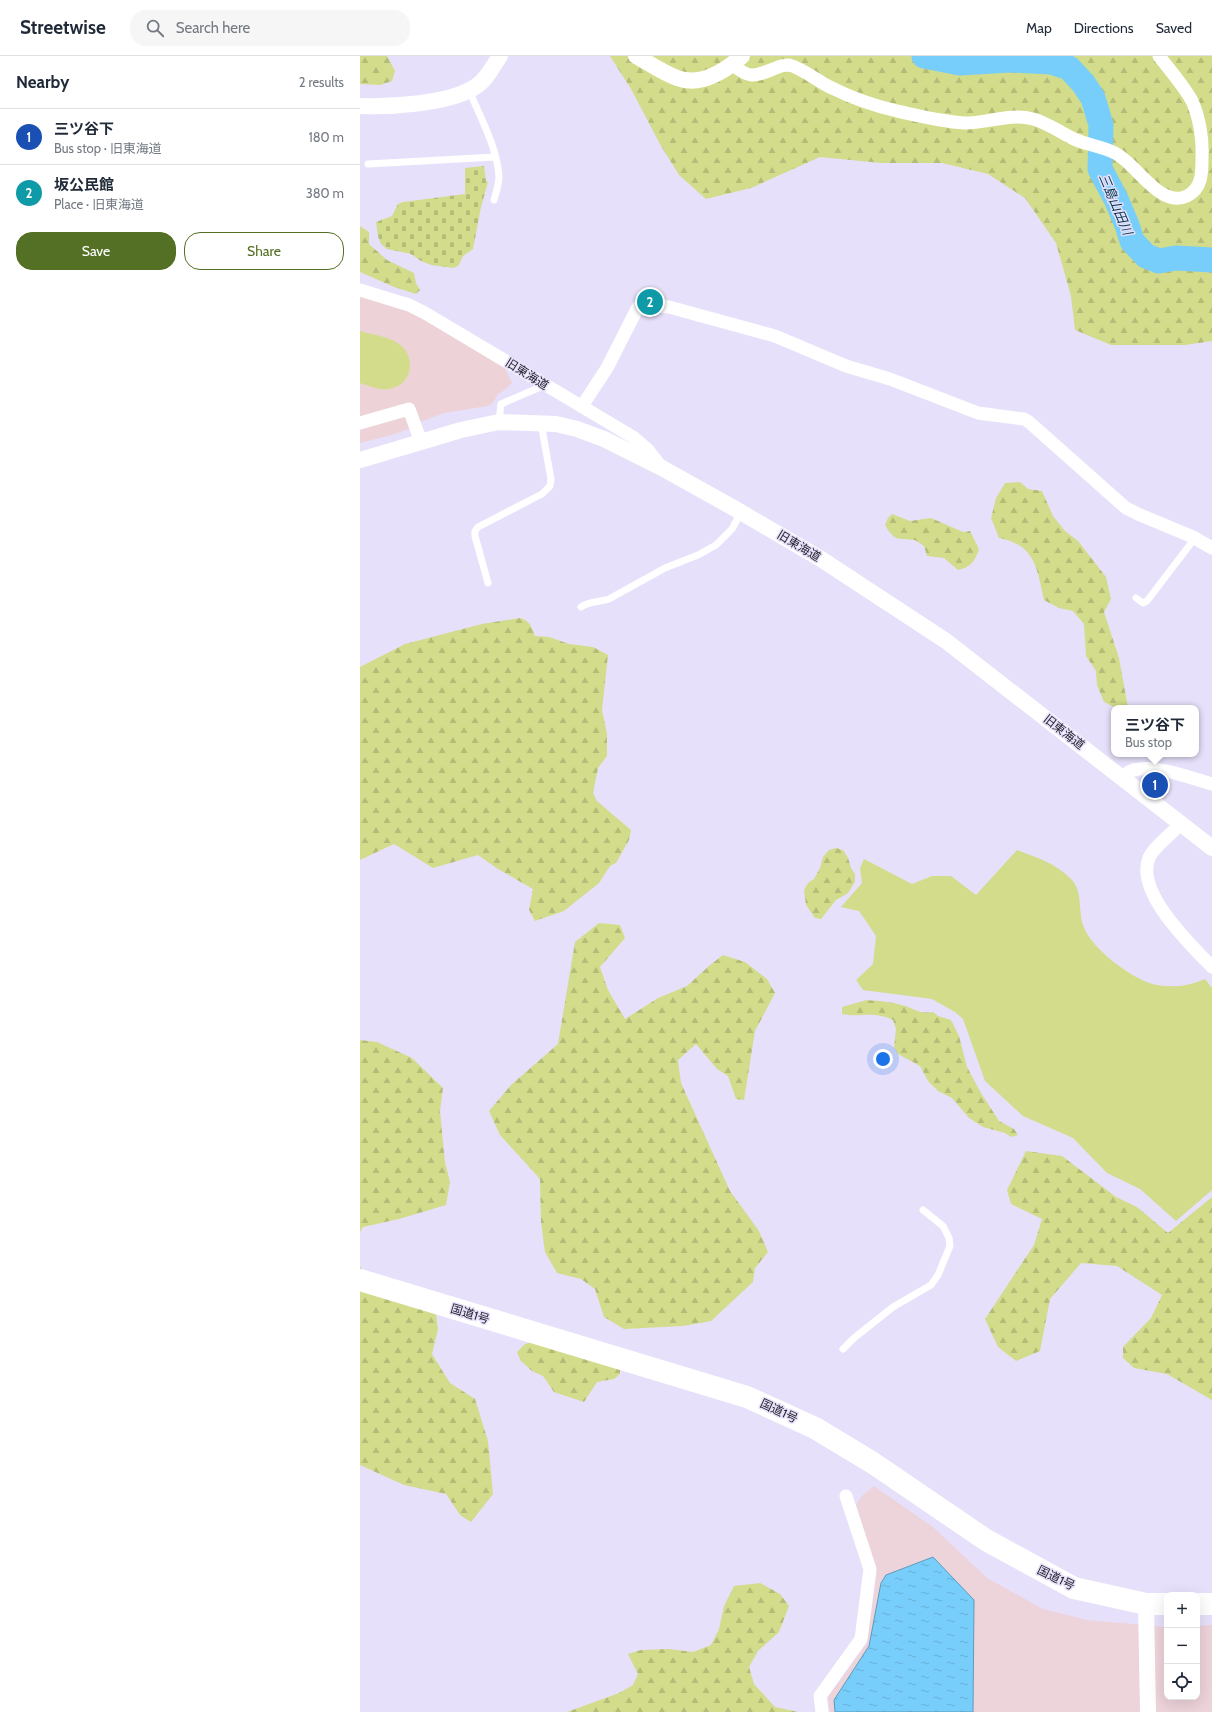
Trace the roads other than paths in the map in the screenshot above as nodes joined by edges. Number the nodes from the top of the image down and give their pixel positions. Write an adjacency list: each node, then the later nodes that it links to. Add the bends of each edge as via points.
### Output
1 (500, 56): 5 (street, via 487,77)
2 (636, 56): 4 (street, via 678,79 698,80 727,69)
3 (1159, 56): 4 (street, via 1192,101 1198,122 1202,152 1201,177 1197,187 1185,197 1164,195 1115,153 1074,139 1034,119 1020,117 965,123 896,111 850,96 786,65 750,76 741,72)
4 (737, 60)
5 (469, 90): 6 (street, via 445,100); 7 (lane)
6 (360, 106)
7 (495, 157): 8 (lane); 9 (lane, via 499,176)
8 (368, 164)
9 (494, 200)
10 (360, 290): 11 (street, 旧東海道, via 409,305 425,313)
11 (545, 385): 12 (street, 旧東海道); 13 (lane, via 501,404)
12 (582, 406): 18 (street, 旧東海道, via 634,437); 20 (street, via 608,368 638,307 669,307 774,336 846,366 890,379 978,413 1024,419 1126,508)
13 (499, 422): 15 (street); 16 (street)
14 (360, 423): 16 (street, via 409,409)
15 (541, 423): 18 (street, via 577,429 604,439); 22 (lane, via 551,478 550,486 542,494 478,527 475,531)
16 (421, 442): 17 (street)
17 (360, 460)
18 (662, 468): 19 (street, 旧東海道)
19 (741, 512): 24 (lane, via 732,529 712,548 665,568 609,599 588,603); 25 (street, 旧東海道, via 821,559 946,641)
20 (1195, 538): 21 (street); 23 (lane, via 1147,601 1143,603)
21 (1212, 548)
22 (488, 583)
23 (1136, 598)
24 (581, 608)
25 (1122, 777): 26 (street, via 1130,771 1152,769); 27 (street, 旧東海道)
26 (1212, 784)
27 (1180, 825): 28 (street, 旧東海道); 29 (street, via 1149,856 1146,868 1149,885 1172,925)
28 (1212, 848)
29 (1212, 967)
30 (923, 1210): 32 (lane, via 943,1226 949,1238 950,1246 938,1275 931,1285 893,1307)
31 (360, 1280): 34 (highway, 国道1号, via 748,1397 816,1428 873,1463 986,1540 1074,1588)
32 (843, 1349)
33 (846, 1496): 37 (street, via 870,1569 861,1640 820,1696)
34 (1156, 1604): 38 (street)
35 (1200, 1604): 36 (highway)
36 (1212, 1604)
37 (822, 1712)
38 (1148, 1712)

